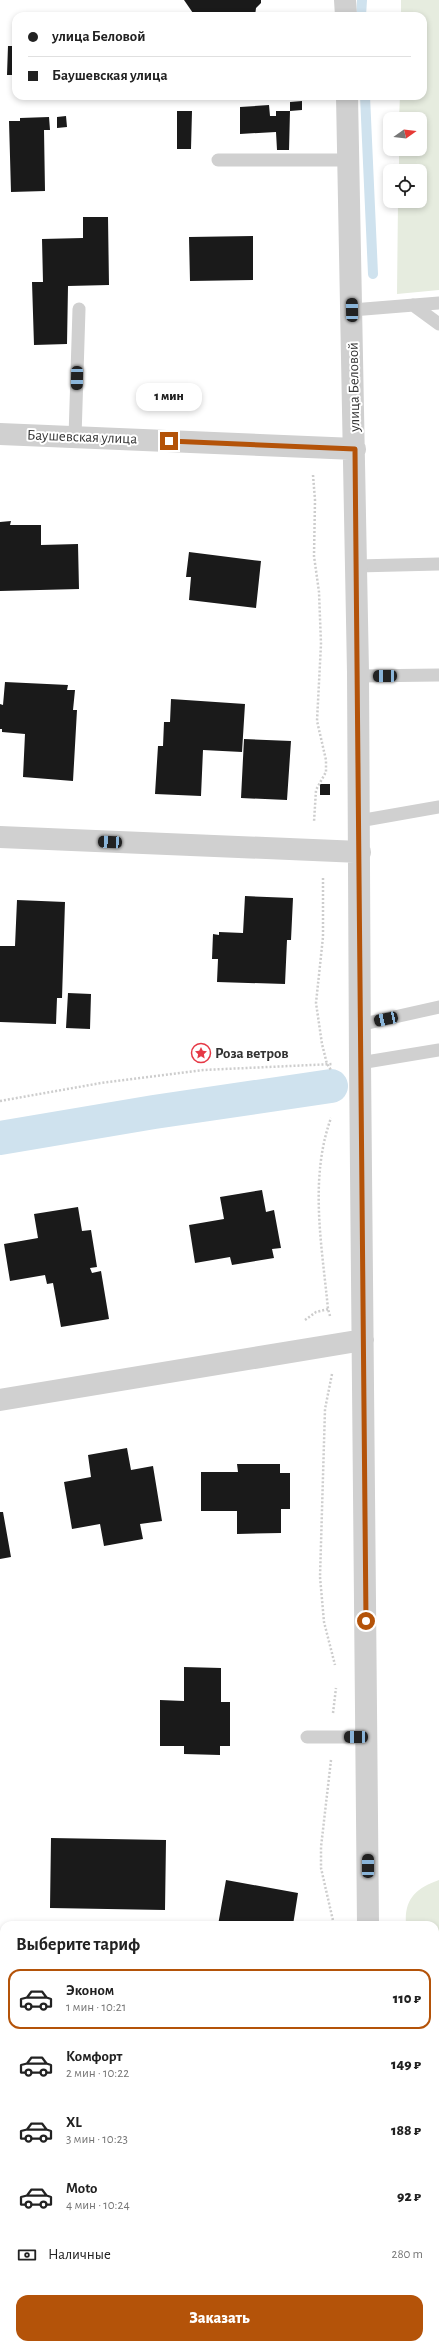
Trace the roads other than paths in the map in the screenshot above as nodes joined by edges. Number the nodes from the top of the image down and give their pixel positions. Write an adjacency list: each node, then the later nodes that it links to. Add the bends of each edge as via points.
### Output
1 (345, 0): 2 (street)
2 (346, 12)
3 (347, 100): 5 (street, улица Беловой)
4 (218, 160): 5 (lane)
5 (349, 160): 9 (street, улица Беловой)
6 (439, 303): 7 (lane)
7 (413, 305): 9 (lane); 10 (lane)
8 (78, 309): 12 (lane)
9 (352, 310): 13 (street, улица Беловой)
10 (439, 324)
11 (0, 434): 12 (street, Баушевская улица)
12 (75, 437): 13 (street, Баушевская улица)
13 (355, 449): 15 (street, улица Беловой)
14 (439, 564): 15 (lane)
15 (357, 566): 17 (street, улица Беловой)
16 (439, 675): 17 (lane)
17 (358, 676): 19 (street, улица Беловой)
18 (439, 808): 19 (lane)
19 (359, 821): 21 (street, улица Беловой)
20 (0, 837): 21 (street)
21 (360, 852): 23 (street, улица Беловой)
22 (439, 1007): 23 (lane)
23 (360, 1025): 25 (street, улица Беловой)
24 (439, 1050): 25 (lane)
25 (360, 1063): 26 (street, улица Беловой)
26 (363, 1340): 27 (street); 29 (street, улица Беловой)
27 (0, 1400)
28 (307, 1737): 29 (lane)
29 (368, 1737): 30 (street, улица Беловой)
30 (368, 1921)

